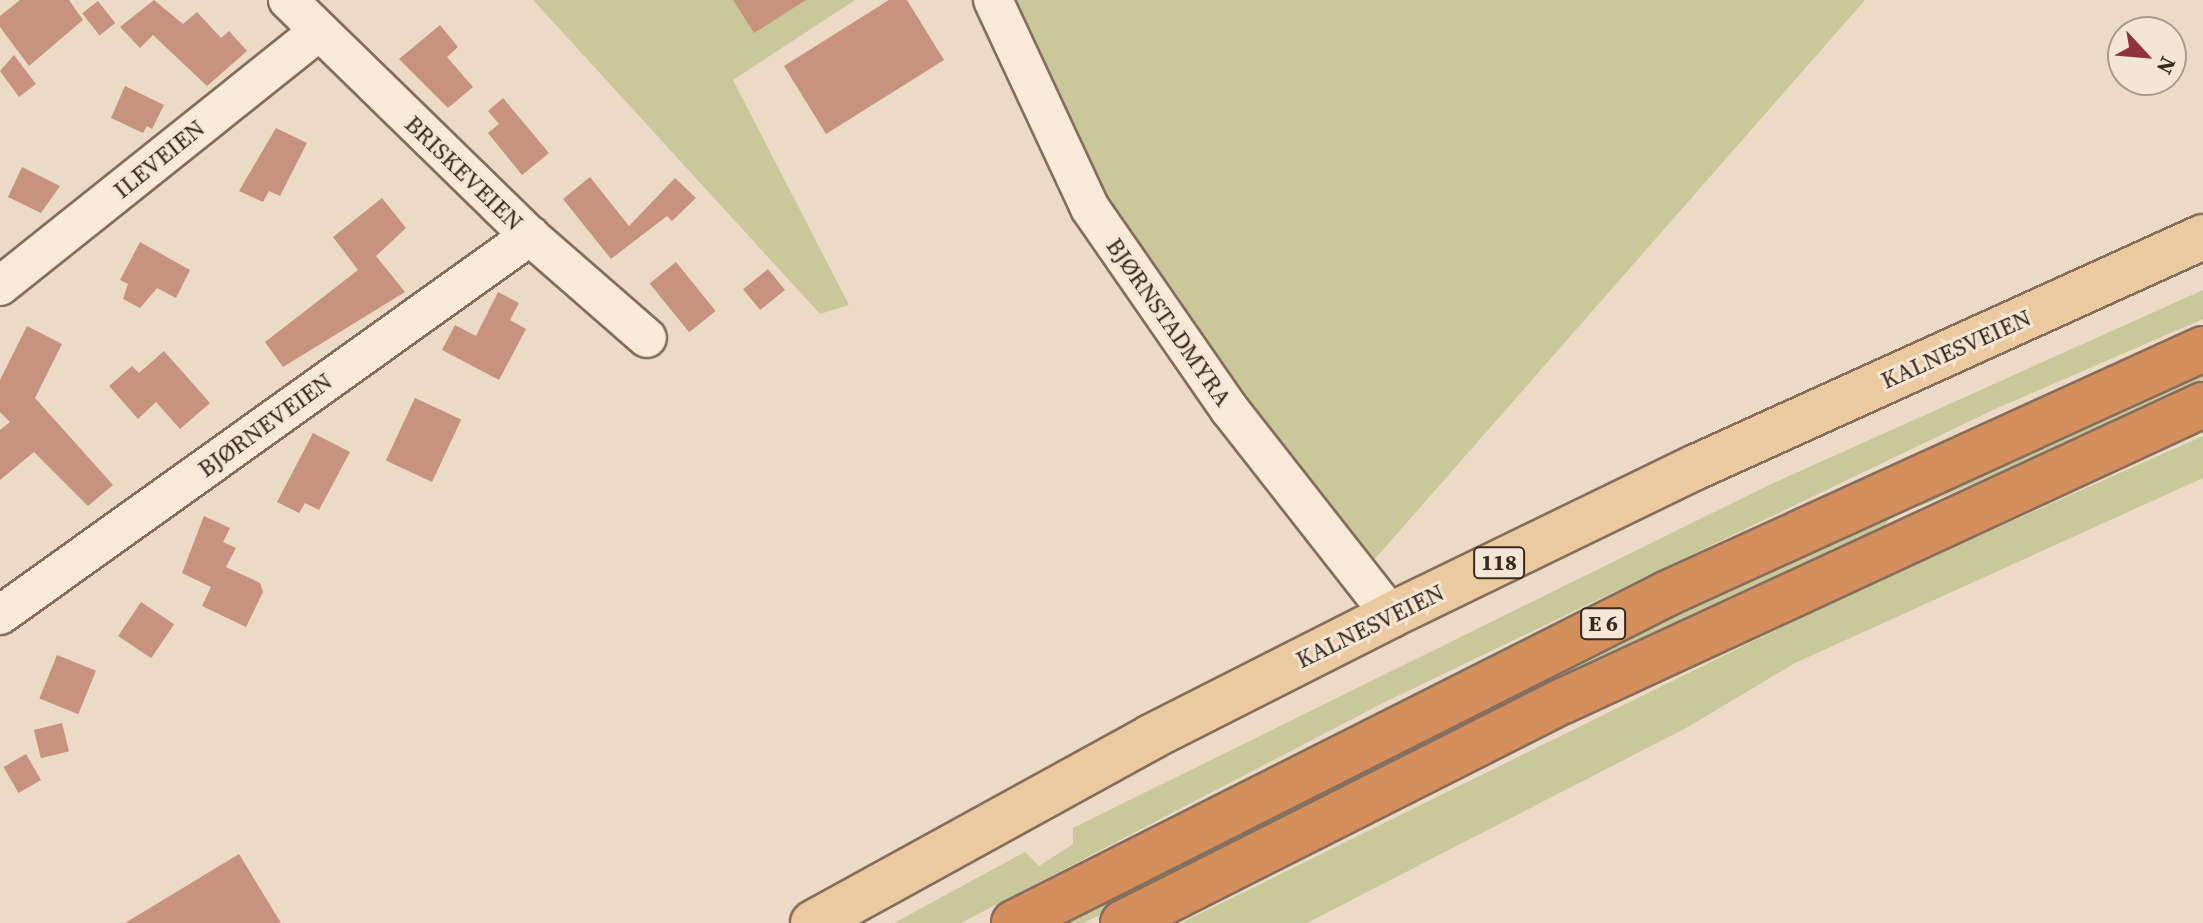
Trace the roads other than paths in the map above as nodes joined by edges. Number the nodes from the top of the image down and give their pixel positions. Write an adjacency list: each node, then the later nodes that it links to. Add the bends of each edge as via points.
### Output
1 (288, 0): 3 (street, BRISKEVEIEN)
2 (993, 0): 11 (street, BJØRNSTADMYRA, via 1090,208 1230,410)
3 (317, 33): 4 (street, BRISKEVEIEN); 6 (street, ILEVEIEN)
4 (530, 236): 7 (street, BRISKEVEIEN); 10 (street, BJØRNEVEIEN)
5 (2203, 237): 11 (main road, KALNESVEIEN / 118, via 1711,461)
6 (0, 286)
7 (647, 338)
8 (2203, 349): 13 (highway, E 6, via 1639,607)
9 (2203, 405): 14 (highway, E 6, via 1563,701)
10 (0, 615)
11 (1391, 615): 12 (main road, KALNESVEIEN / 118, via 1151,737)
12 (813, 923)
13 (1014, 923)
14 (1123, 923)

